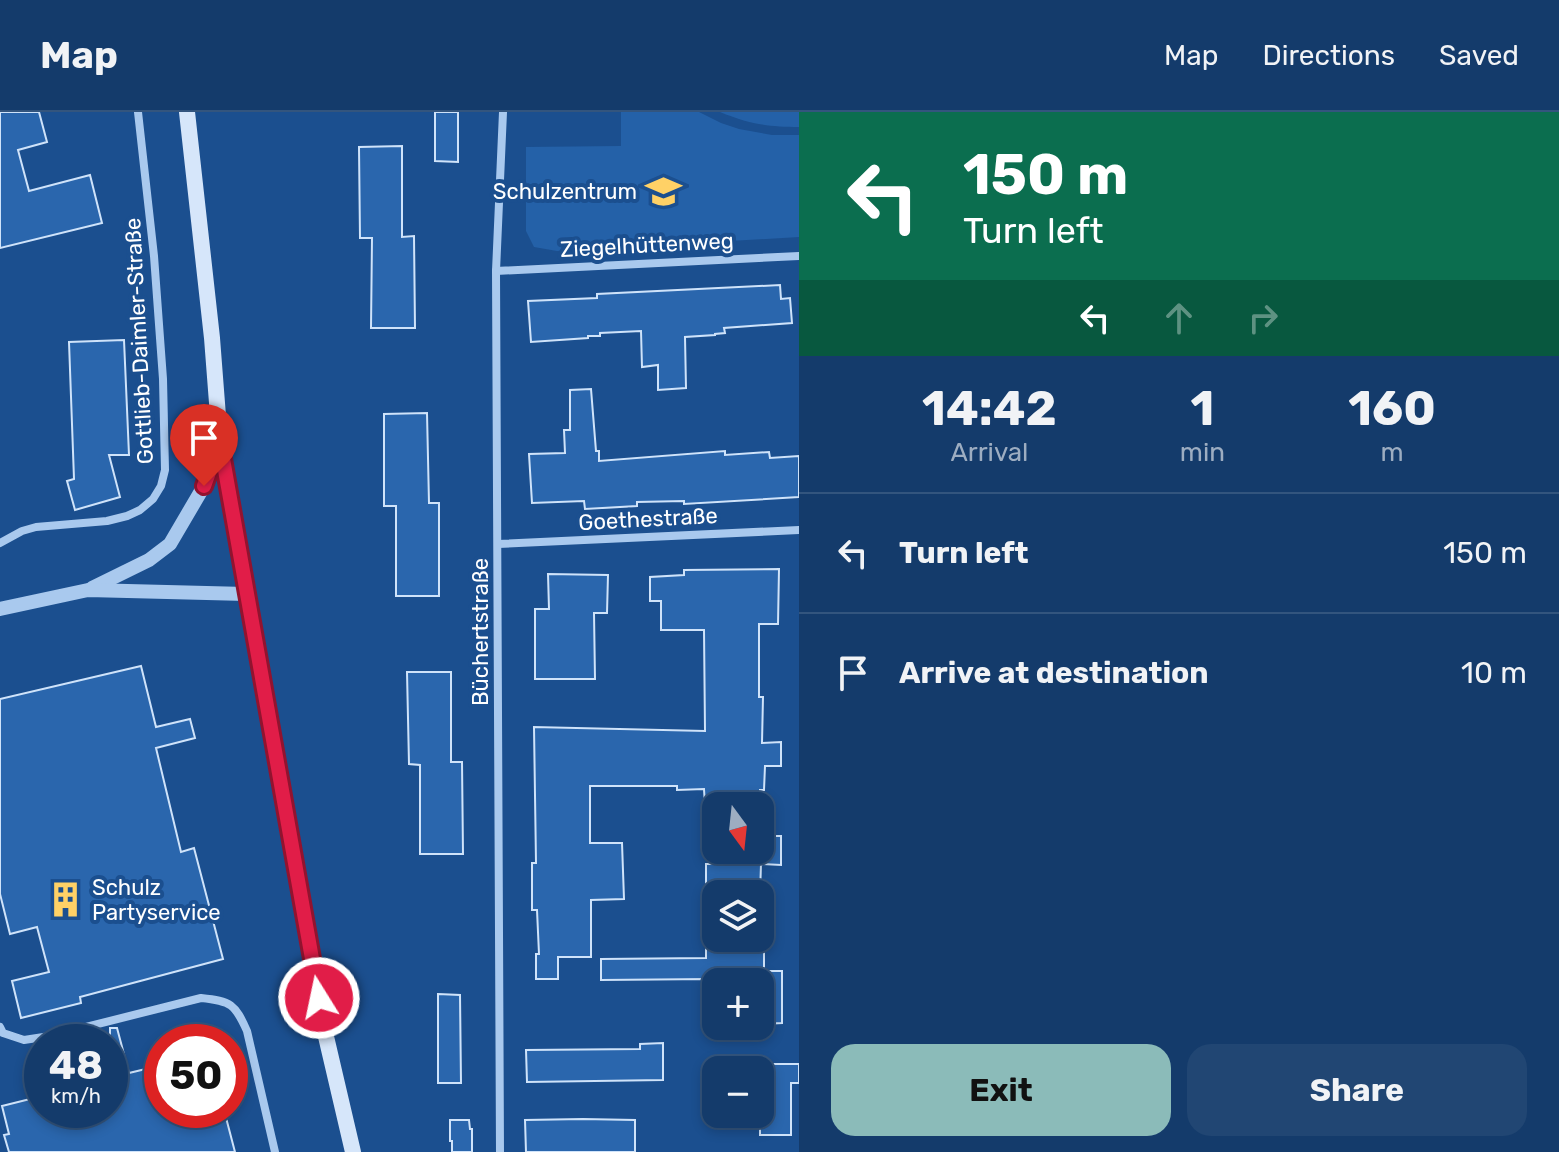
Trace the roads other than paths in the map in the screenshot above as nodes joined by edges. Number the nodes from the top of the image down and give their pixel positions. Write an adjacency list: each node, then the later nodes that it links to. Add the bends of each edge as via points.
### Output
1 (138, 112): 8 (street, Gottlieb-Daimler-Straße, via 163,379 161,486 153,499 127,516 36,527)
2 (187, 112): 6 (main road)
3 (503, 112): 5 (street, Büchertstraße)
4 (799, 256): 5 (street, Ziegelhüttenweg)
5 (496, 271): 9 (street, Büchertstraße)
6 (220, 442): 10 (street, via 204,486 170,544); 11 (main road)
7 (799, 530): 9 (street, Goethestraße)
8 (0, 543)
9 (498, 544): 16 (street, Büchertstraße)
10 (88, 590): 11 (street); 12 (street)
11 (246, 594): 15 (main road, via 324,1028)
12 (0, 609)
13 (0, 1027): 14 (street, via 24,1040 201,998 224,1000 247,1031)
14 (275, 1152)
15 (353, 1152)
16 (500, 1152)

